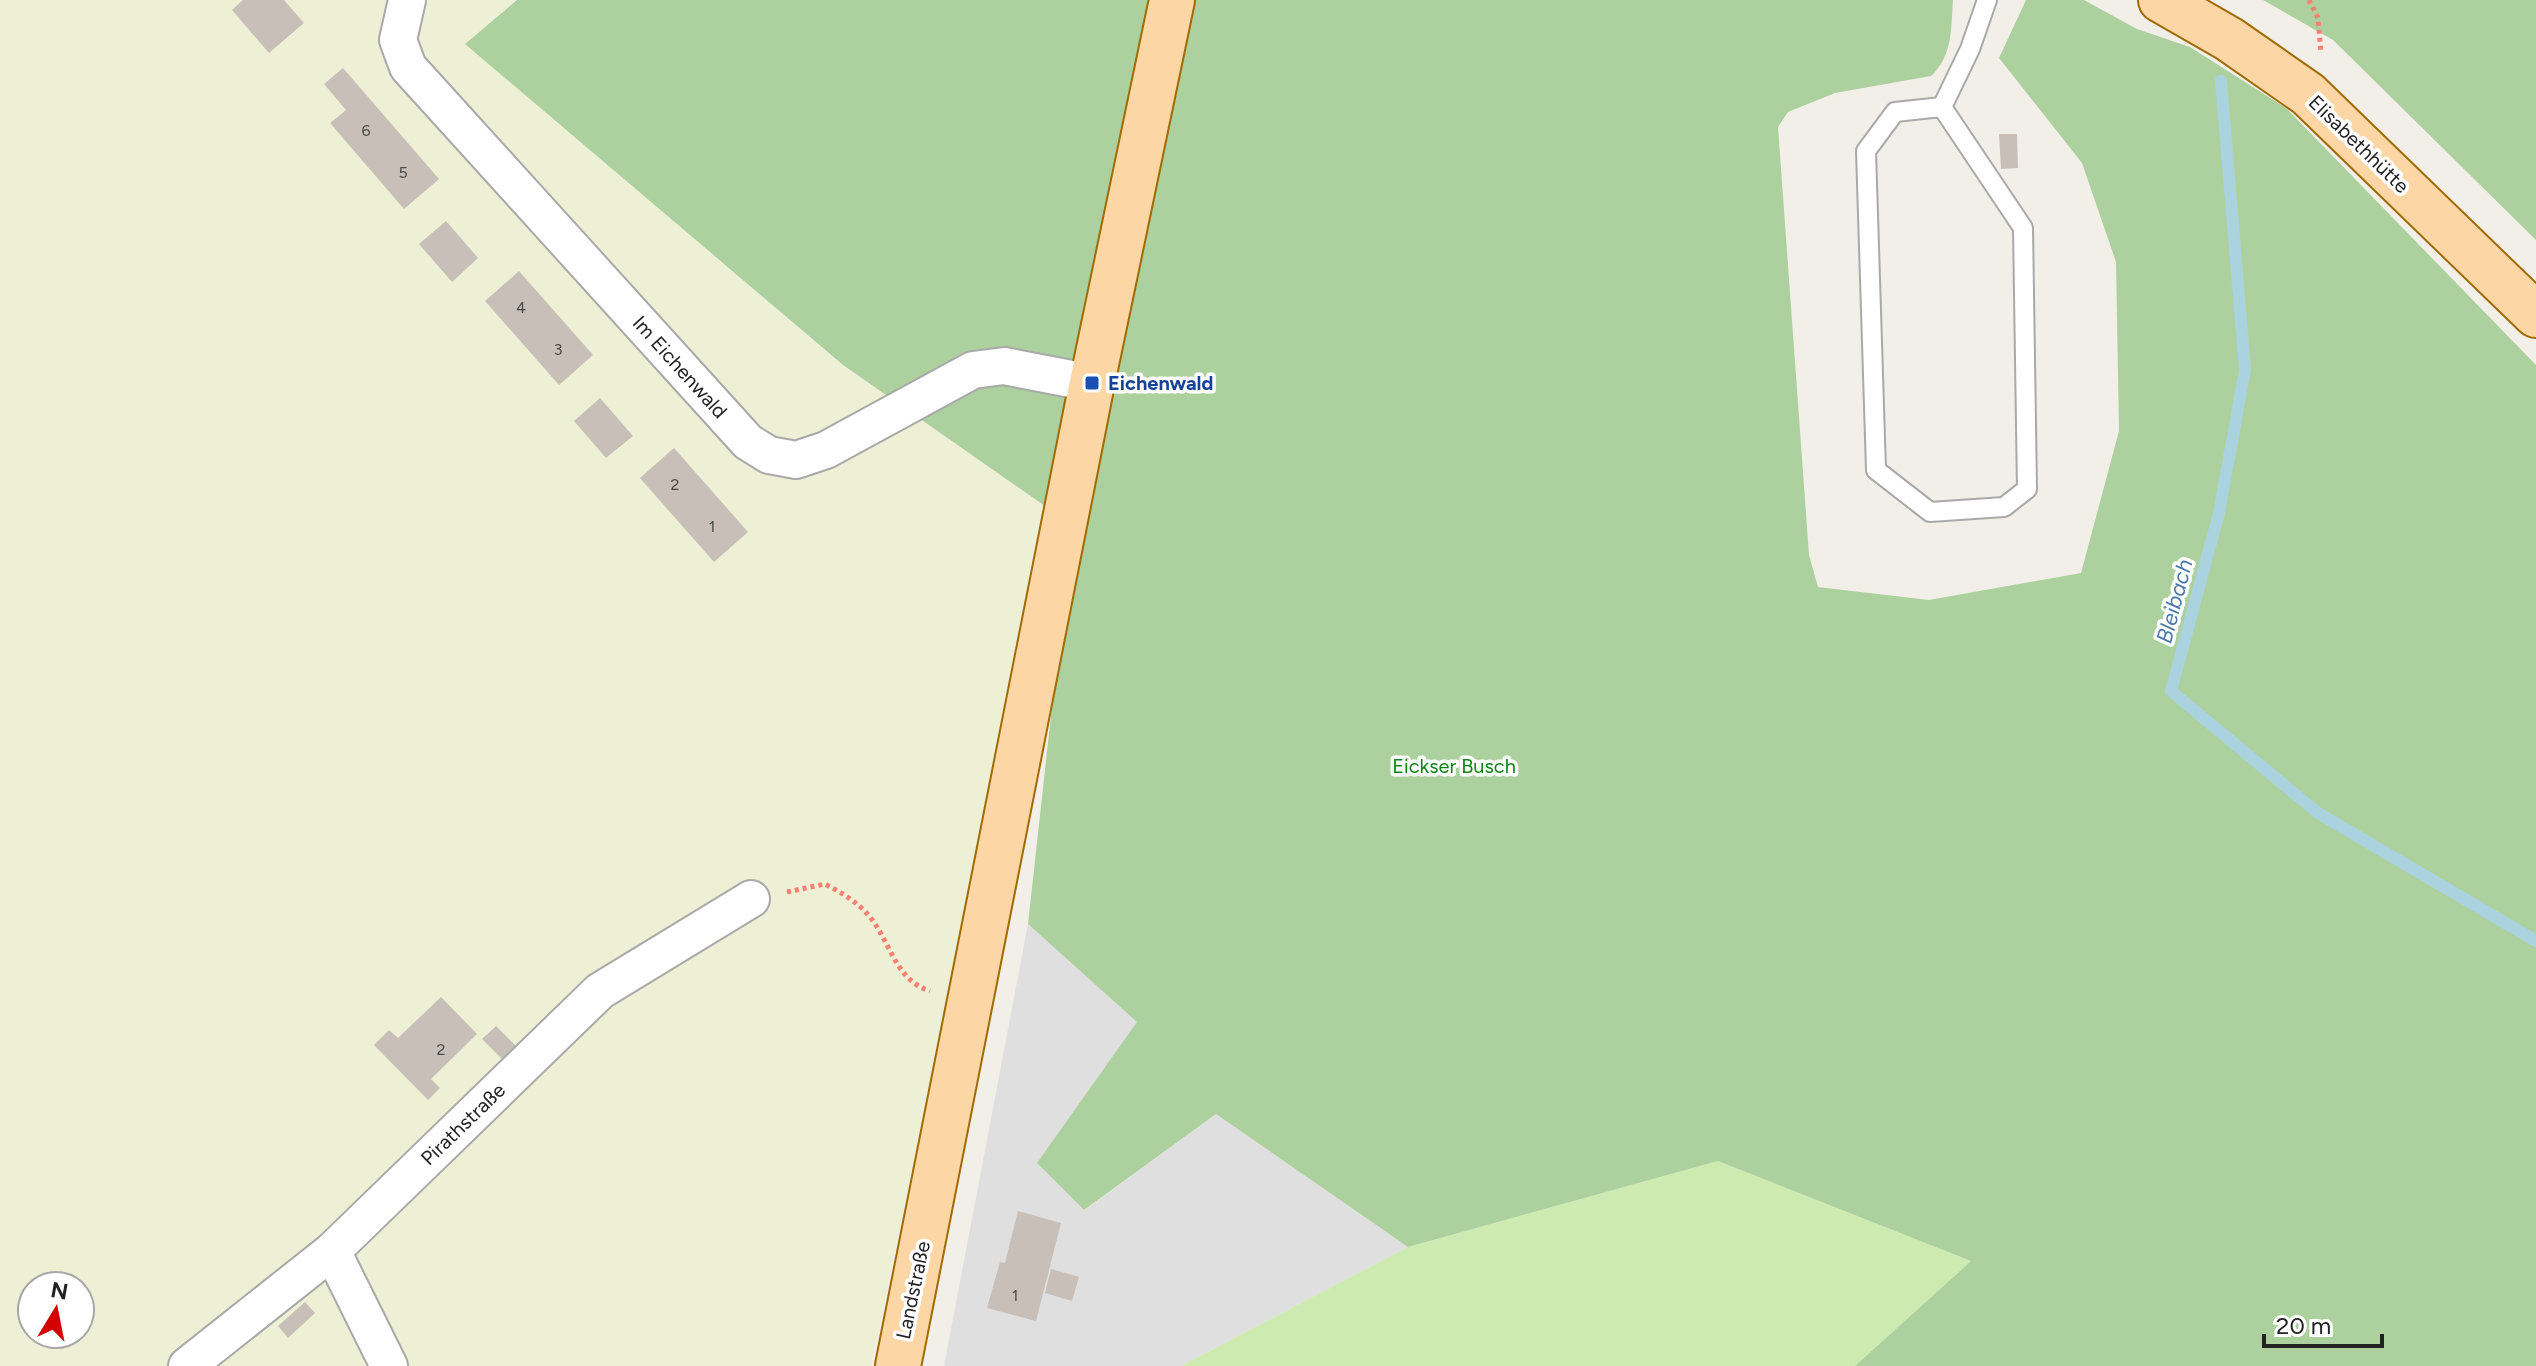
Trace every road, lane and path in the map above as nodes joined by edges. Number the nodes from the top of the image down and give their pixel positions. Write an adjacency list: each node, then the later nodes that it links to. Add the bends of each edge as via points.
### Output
1 (407, 0): 9 (street, Im Eichenwald, via 398,40 408,67 748,442 769,455 796,460 826,450 973,370 1004,366)
2 (1172, 0): 9 (main road, Landstraße)
3 (1987, 0): 7 (lane)
4 (2309, 0): 6 (path, via 2318,18)
5 (2173, 7): 8 (main road, Elisabethhütte, via 2308,94)
6 (2321, 55)
7 (1942, 107): 7 (lane, via 1895,112 1866,151 1876,470 1930,512 2004,507 2027,489 2023,228)
8 (2536, 315)
9 (1092, 383): 11 (main road, Landstraße)
10 (751, 899): 11 (path, via 825,884 852,899 875,923 898,966 919,987); 12 (street, Pirathstraße, via 600,991)
11 (970, 1002): 15 (main road, Landstraße)
12 (332, 1251): 13 (street, Pirathstraße); 14 (street)
13 (187, 1366)
14 (389, 1366)
15 (898, 1366)

